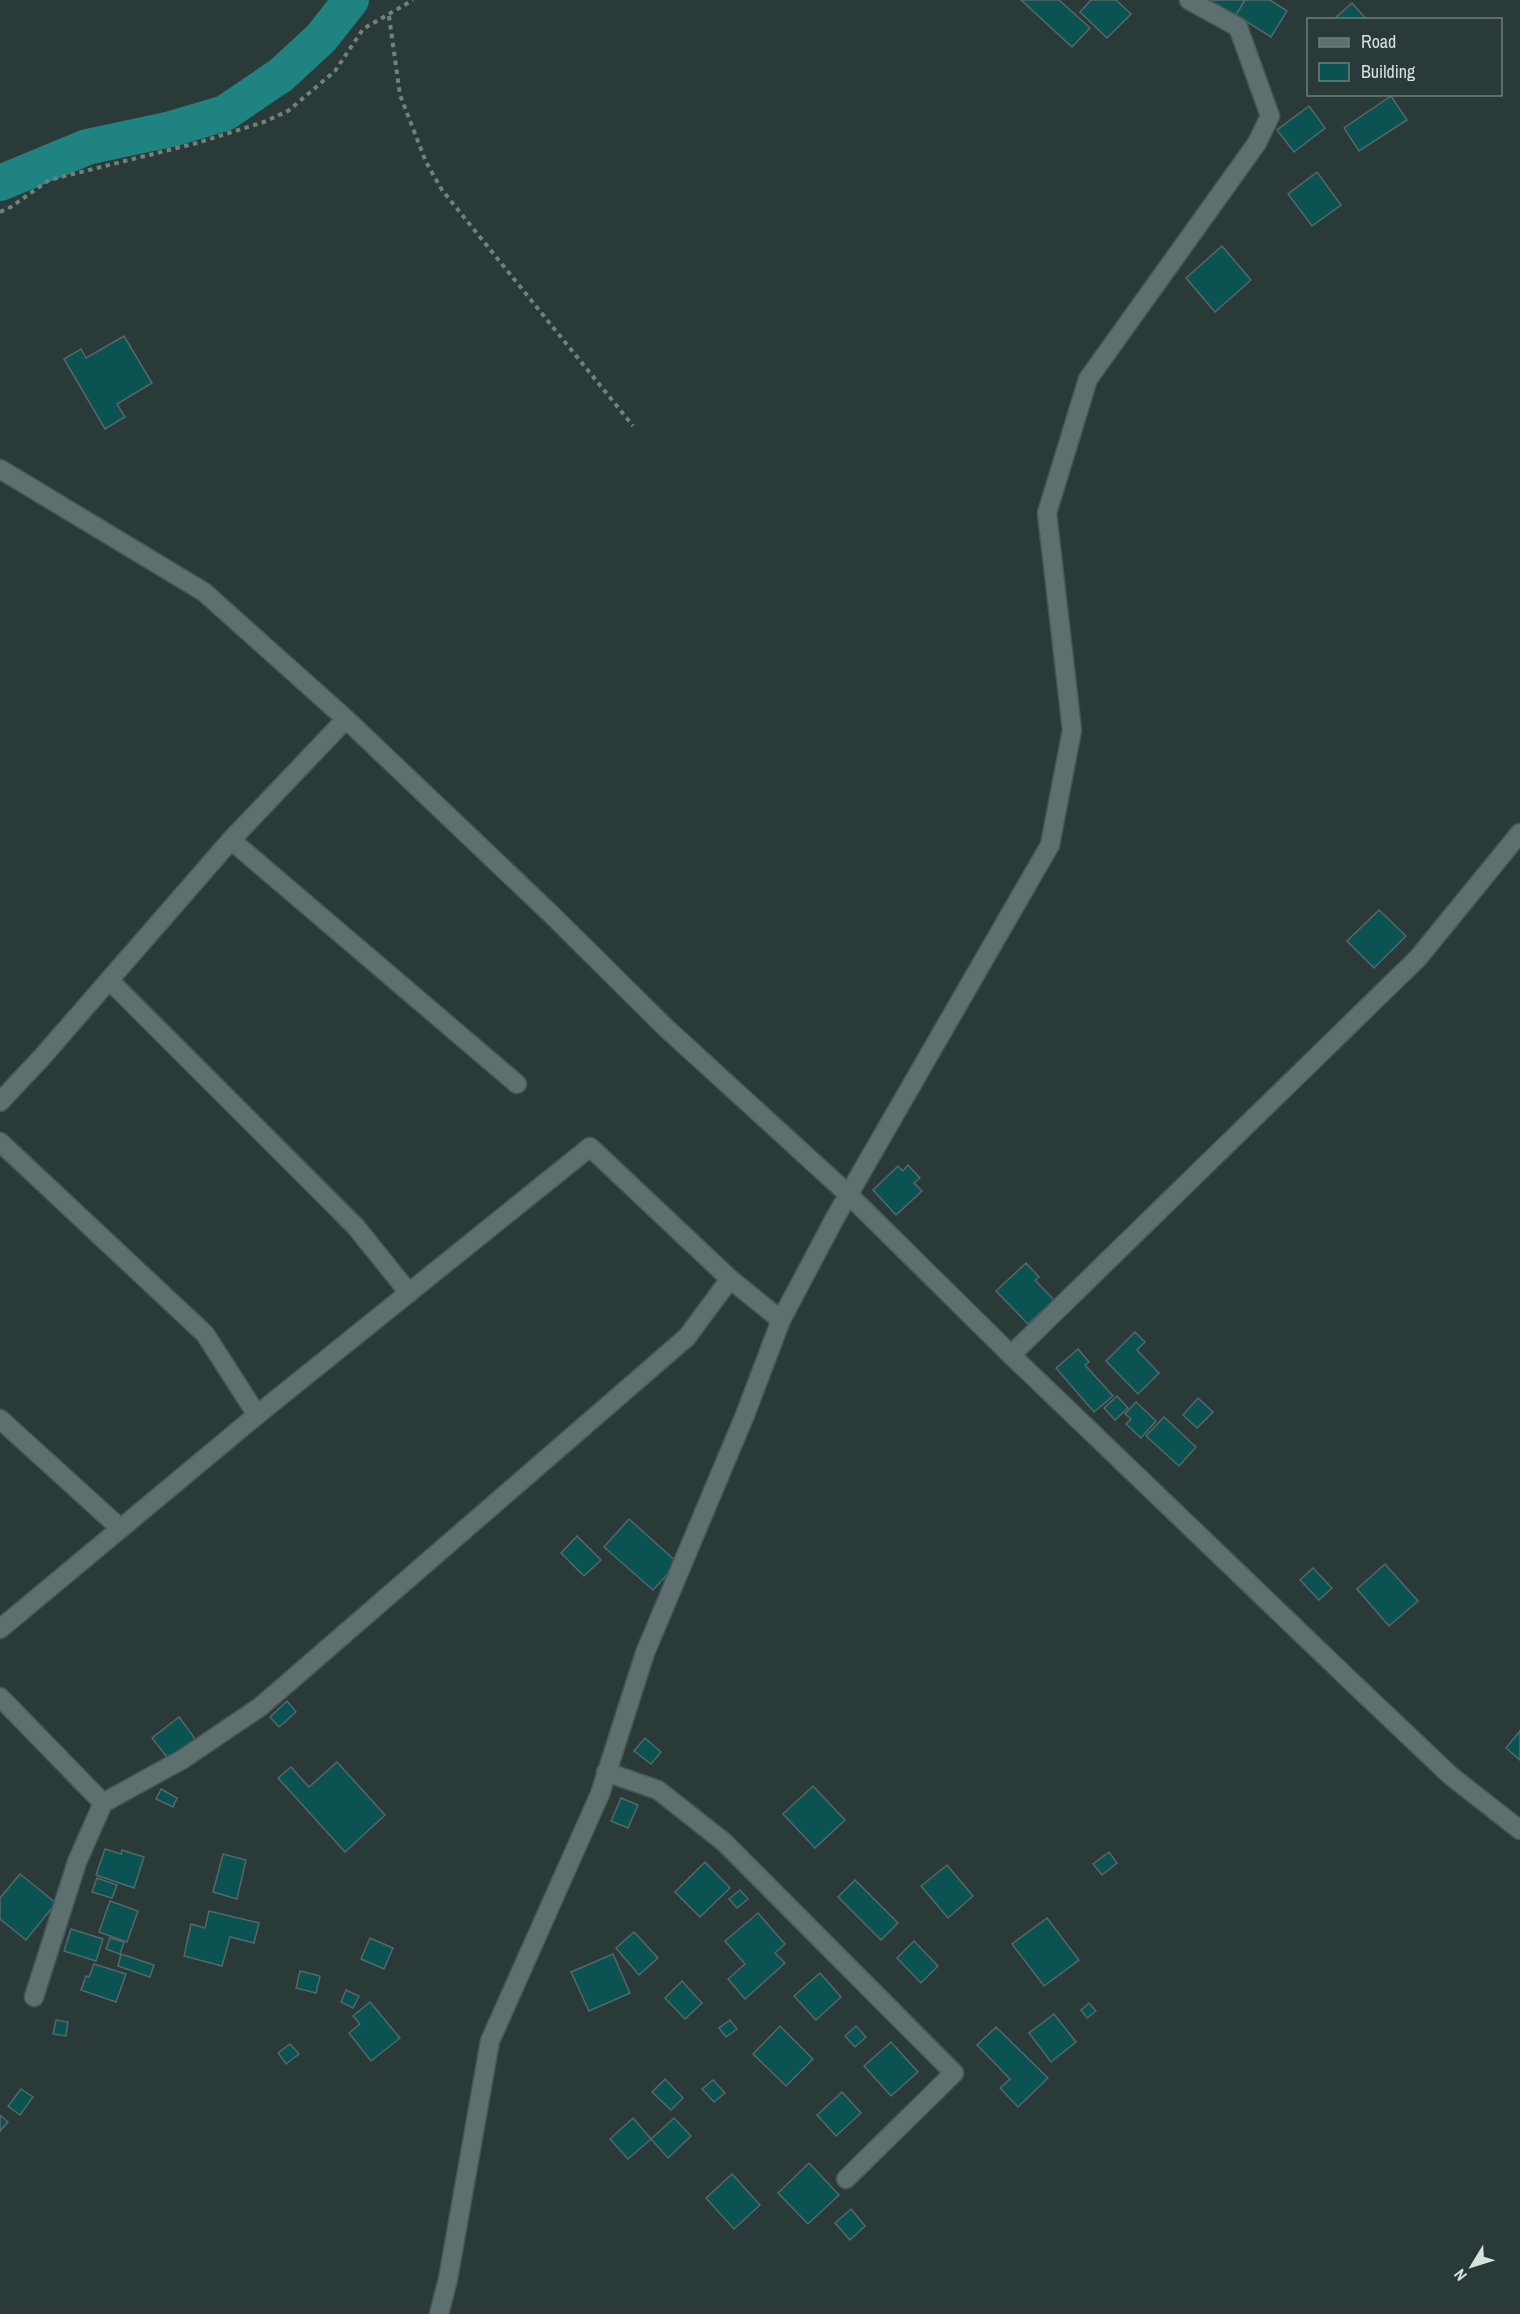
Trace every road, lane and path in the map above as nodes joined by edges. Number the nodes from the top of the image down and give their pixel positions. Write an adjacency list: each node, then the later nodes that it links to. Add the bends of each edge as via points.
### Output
1 (413, 0): 3 (path)
2 (1189, 0): 14 (street, via 1238,27 1270,116 1257,143 1088,380 1047,513 1072,730 1050,845)
3 (389, 16): 4 (path, via 363,29 334,70 288,111 197,143 49,180); 5 (path, via 400,95 426,162 442,190)
4 (0, 212)
5 (633, 426)
6 (0, 469): 7 (street, via 204,592)
7 (339, 725): 9 (street); 14 (street, via 551,914)
8 (1518, 839): 18 (street, via 1418,958)
9 (231, 840): 10 (street); 11 (street)
10 (109, 980): 12 (street); 16 (street, via 356,1227)
11 (517, 1084)
12 (0, 1102)
13 (0, 1143): 19 (street, via 205,1334)
14 (848, 1198): 17 (street); 18 (street)
15 (730, 1279): 16 (street, via 590,1147); 17 (street); 25 (street, via 687,1337 260,1707 183,1760)
16 (410, 1293): 19 (street)
17 (781, 1320): 24 (street, via 645,1653)
18 (1011, 1355): 26 (street, via 1443,1768)
19 (256, 1415): 21 (street)
20 (0, 1419): 21 (street)
21 (120, 1528): 22 (street)
22 (0, 1629)
23 (0, 1697): 25 (street)
24 (606, 1772): 28 (street, via 658,1790 724,1842 954,2073); 29 (street, via 600,1794 490,2041)
25 (103, 1803): 27 (street, via 77,1862)
26 (1520, 1830)
27 (34, 1997)
28 (846, 2179)
29 (439, 2314)

